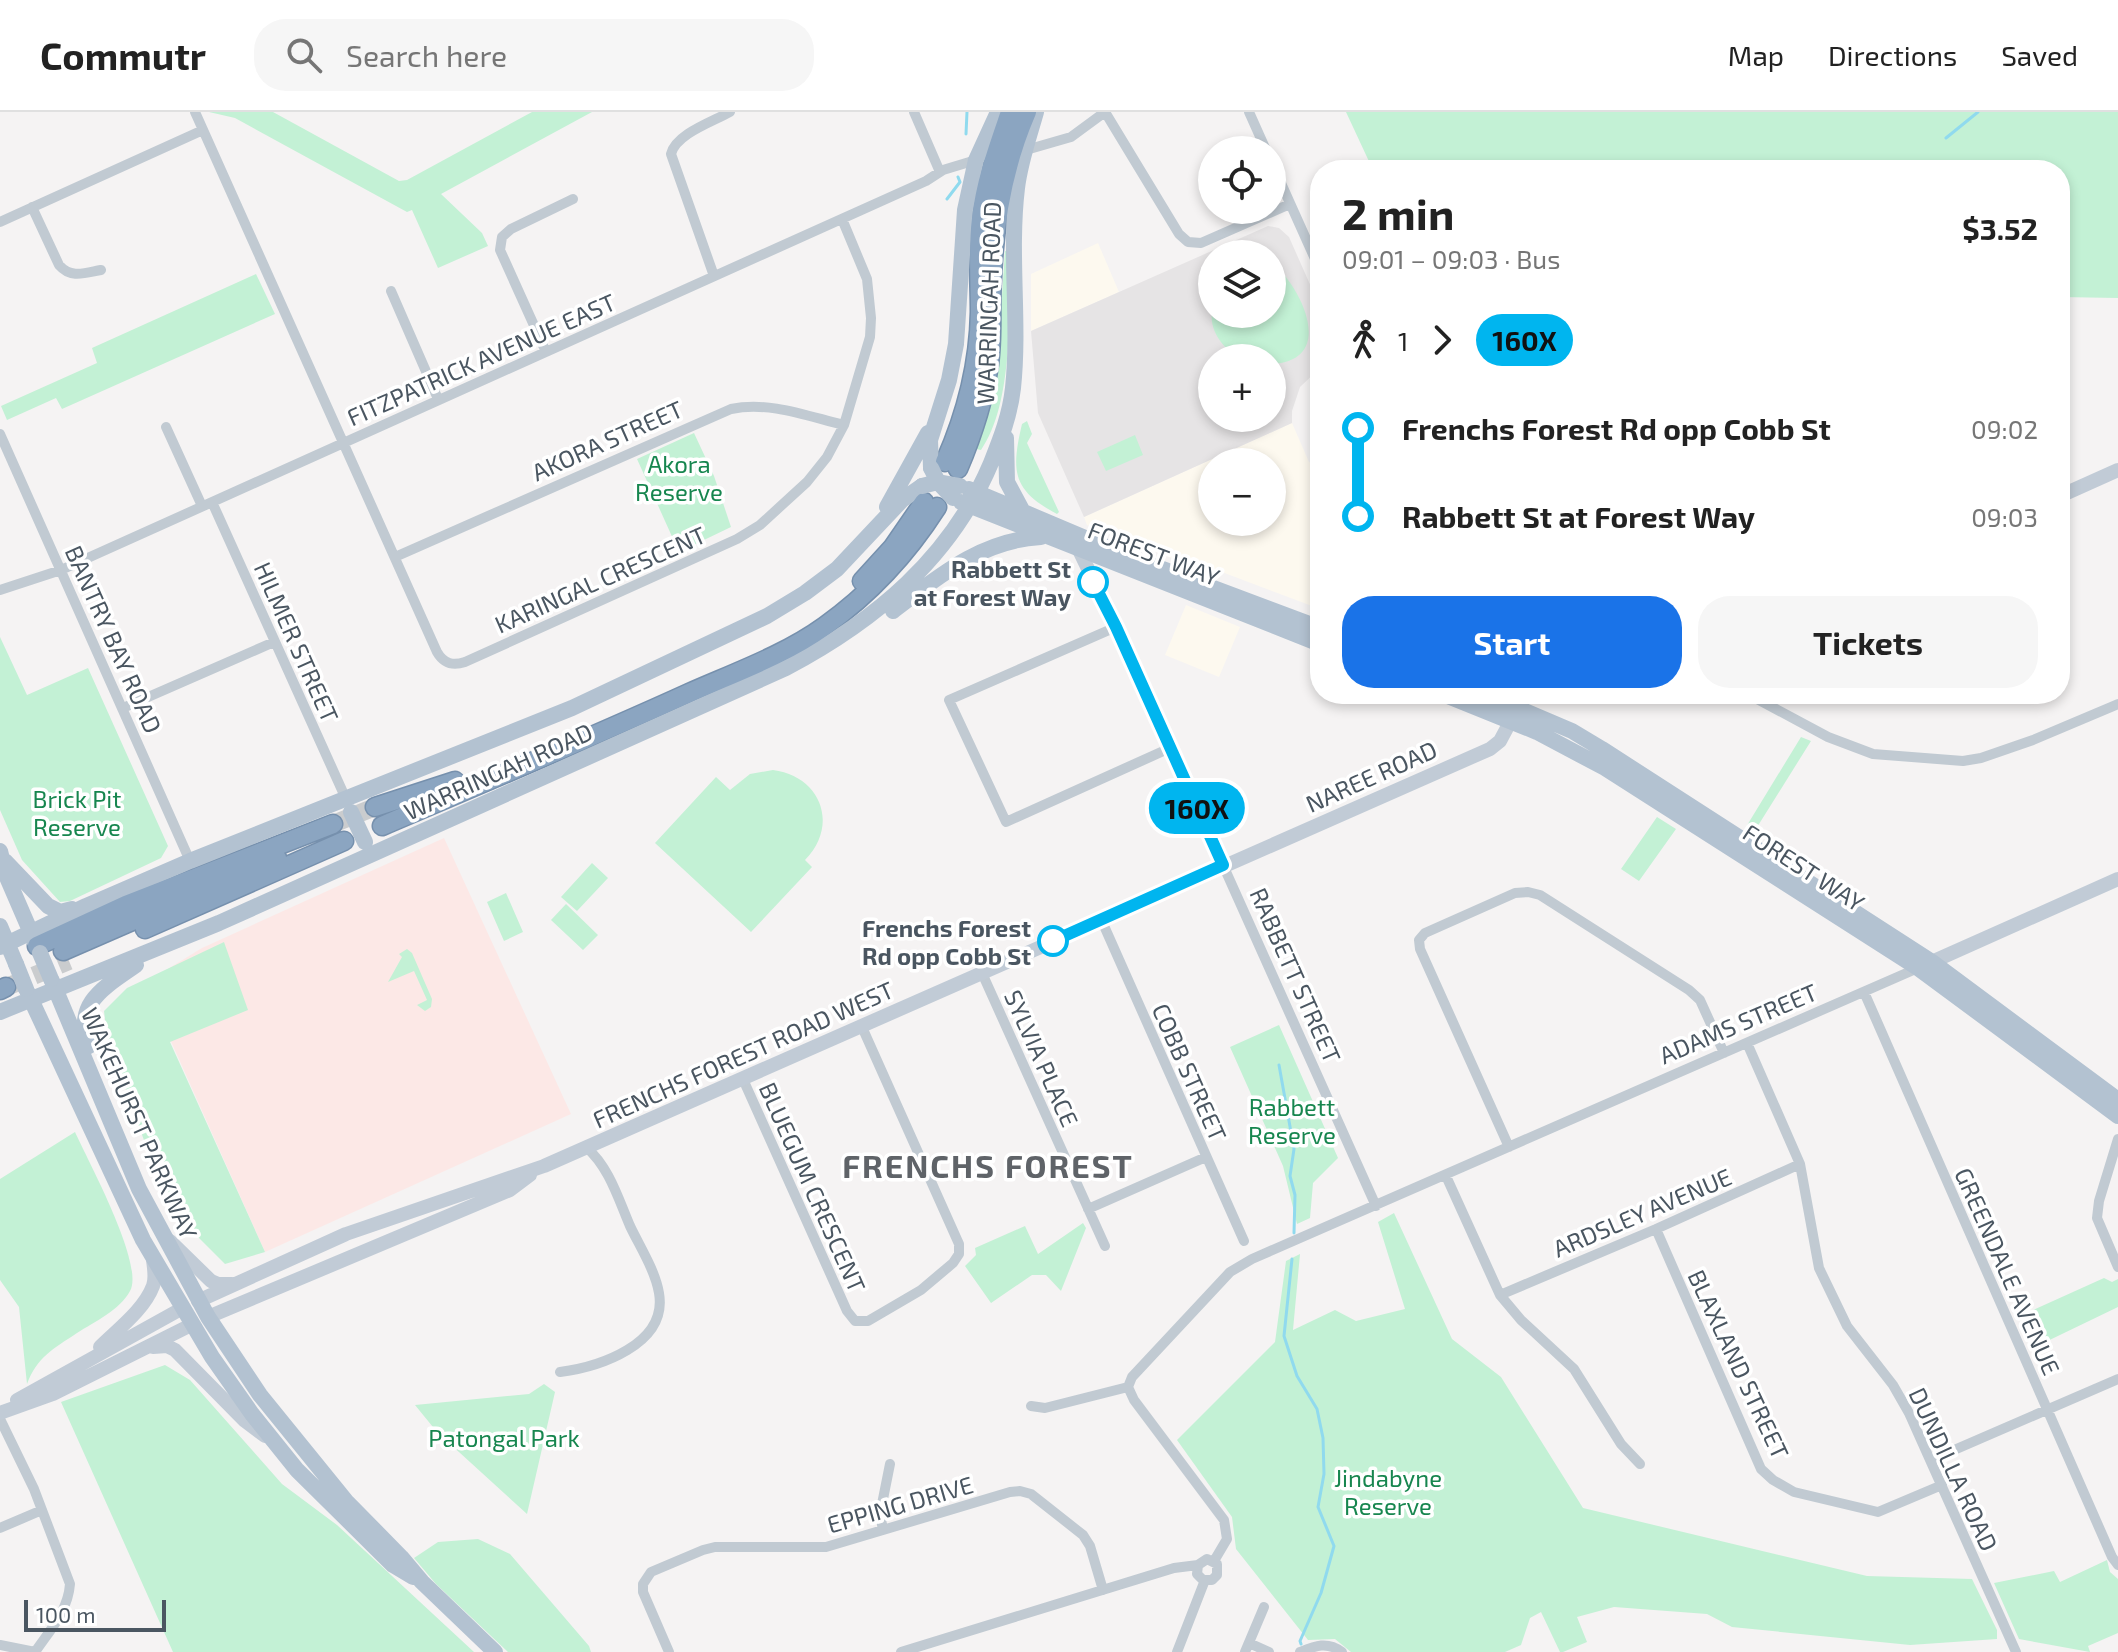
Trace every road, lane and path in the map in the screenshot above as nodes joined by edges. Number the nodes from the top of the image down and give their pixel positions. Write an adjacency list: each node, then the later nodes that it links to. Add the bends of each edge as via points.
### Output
1 (196, 112): 10 (street, KARINGAL CRESCENT)
2 (730, 112): 23 (street, via 680,140 671,154)
3 (914, 112): 14 (street)
4 (998, 112): 13 (main road, WARRINGAH ROAD)
5 (1010, 112): 34 (highway, WARRINGAH ROAD, via 991,165 980,221 974,370)
6 (1027, 112): 34 (highway, WARRINGAH ROAD, via 1003,179 989,365 979,410)
7 (1036, 112): 12 (main road, WARRINGAH ROAD)
8 (1105, 112): 12 (street, via 1071,137); 17 (street, via 1188,242 1201,243)
9 (1249, 112): 11 (street)
10 (203, 130): 18 (street); 32 (street, KARINGAL CRESCENT)
11 (1260, 136)
12 (1026, 150): 28 (main road, WARRINGAH ROAD, via 1014,226 1016,340)
13 (976, 160): 14 (street, FITZPATRICK AVENUE EAST); 27 (main road, WARRINGAH ROAD, via 965,210 956,344)
14 (942, 171): 19 (street, FITZPATRICK AVENUE EAST)
15 (1286, 195): 17 (street)
16 (573, 199): 25 (street, via 502,237 500,250)
17 (1290, 204): 21 (street)
18 (32, 207): 20 (street); 22 (street, via 64,271 73,275)
19 (842, 219): 23 (street, FITZPATRICK AVENUE EAST); 29 (street, KARINGAL CRESCENT, via 867,279 871,318)
20 (0, 222)
21 (1310, 248)
22 (101, 270)
23 (714, 276): 25 (street, FITZPATRICK AVENUE EAST)
24 (391, 291): 26 (street)
25 (546, 352): 26 (street, FITZPATRICK AVENUE EAST)
26 (438, 399): 32 (street, FITZPATRICK AVENUE EAST)
27 (941, 409): 34 (main road, WARRINGAH ROAD, via 930,440); 39 (main road)
28 (1008, 419): 36 (main road, WARRINGAH ROAD); 38 (main road, via 1007,482)
29 (844, 425): 42 (street, AKORA STREET, via 773,407 731,409); 42 (street, KARINGAL CRESCENT, via 807,482 749,533 459,664 441,658)
30 (166, 427): 37 (street, HILMER STREET)
31 (0, 434): 43 (street, BANTRY BAY ROAD)
32 (343, 443): 37 (street, FITZPATRICK AVENUE EAST); 42 (street, KARINGAL CRESCENT)
33 (2118, 470): 35 (main road)
34 (941, 484): 34 (highway, WARRINGAH ROAD, via 921,533 885,575 822,629 631,719 377,817 716,669 816,619 876,567); 36 (main road); 39 (main road, WARRINGAH ROAD, via 902,500)
35 (2070, 492)
36 (974, 500): 38 (main road, FOREST WAY); 40 (main road, FOREST WAY); 49 (main road, WARRINGAH ROAD, via 936,555 891,600 840,638)
37 (207, 504): 43 (street, FITZPATRICK AVENUE EAST); 48 (street, HILMER STREET)
38 (1023, 511): 45 (main road, FOREST WAY)
39 (873, 533): 57 (main road, WARRINGAH ROAD, via 820,583 767,616)
40 (1046, 537): 41 (main road, FOREST WAY); 49 (main road, via 1006,542 966,559 858,636)
41 (1078, 548): 46 (main road, RABBETT STREET); 47 (main road, FOREST WAY)
42 (395, 557)
43 (61, 570): 44 (street, FITZPATRICK AVENUE EAST); 54 (street, BANTRY BAY ROAD)
44 (0, 590)
45 (1310, 624)
46 (1116, 627): 56 (main road, RABBETT STREET); 56 (street, via 949,700 1006,822)
47 (1310, 640)
48 (274, 642): 54 (street); 57 (street, HILMER STREET)
49 (786, 668): 58 (main road, WARRINGAH ROAD)
50 (1478, 704): 55 (main road, FOREST WAY)
51 (1500, 704): 55 (main road, FOREST WAY)
52 (1767, 704): 53 (street, via 1873,754 1963,761 2033,740)
53 (2118, 704)
54 (123, 708): 60 (street, BANTRY BAY ROAD)
55 (1514, 714): 61 (main road, NAREE ROAD, via 1490,749); 70 (main road, FOREST WAY)
56 (1170, 748): 61 (main road, RABBETT STREET)
57 (349, 806): 58 (main road, bridge); 60 (main road, WARRINGAH ROAD)
58 (368, 848): 67 (main road, WARRINGAH ROAD)
59 (2, 855): 63 (main road, via 55,911); 66 (main road, WAKEHURST PARKWAY)
60 (190, 861): 63 (main road, WARRINGAH ROAD)
61 (1223, 865): 64 (main road, FRENCHS FOREST ROAD WEST); 90 (street, RABBETT STREET)
62 (2118, 879): 70 (main road, ADAMS STREET)
63 (86, 906): 66 (main road, WARRINGAH ROAD)
64 (1101, 919): 71 (main road, FRENCHS FOREST ROAD WEST); 86 (street, COBB STREET)
65 (0, 926): 68 (main road, WAKEHURST PARKWAY)
66 (36, 944): 68 (main road, WARRINGAH ROAD); 69 (highway, via 150,895 339,832); 72 (main road, WAKEHURST PARKWAY, bridge)
67 (148, 952): 72 (main road, WARRINGAH ROAD); 80 (main road, via 104,988 85,1012)
68 (9, 953): 74 (main road, WAKEHURST PARKWAY, bridge)
69 (66, 956)
70 (1925, 965): 73 (street, ADAMS STREET); 81 (main road, FOREST WAY); 82 (main road, FOREST WAY)
71 (982, 973): 76 (main road, FRENCHS FOREST ROAD WEST); 91 (street, SYLVIA PLACE)
72 (53, 984): 74 (main road, WARRINGAH ROAD); 80 (main road, WAKEHURST PARKWAY)
73 (1864, 992): 77 (street, ADAMS STREET); 110 (street, GREENDALE AVENUE)
74 (28, 994): 75 (main road, WARRINGAH ROAD); 96 (main road, WAKEHURST PARKWAY)
75 (0, 1012)
76 (862, 1027): 79 (main road, FRENCHS FOREST ROAD WEST); 79 (street, BLUEGUM CRESCENT, via 959,1244 953,1263 921,1290 868,1321 855,1321 847,1311)
77 (1747, 1043): 78 (street, ADAMS STREET); 87 (street, DUNDILLA ROAD)
78 (1724, 1053): 85 (street, ADAMS STREET); 85 (street, via 1700,1000 1689,990 1540,895 1515,893 1419,940)
79 (742, 1077): 84 (main road, FRENCHS FOREST ROAD WEST)
80 (95, 1086): 92 (main road, WAKEHURST PARKWAY)
81 (2118, 1100)
82 (2118, 1116)
83 (2118, 1139): 97 (street, via 2097,1218)
84 (586, 1147): 88 (main road, FRENCHS FOREST ROAD WEST); 106 (street, via 602,1163 655,1280 659,1307 648,1331 623,1353 588,1368)
85 (1509, 1147): 89 (street, ADAMS STREET)
86 (1206, 1157): 91 (street); 94 (street, COBB STREET)
87 (1800, 1164): 93 (street, ARDSLEY AVENUE); 114 (street, DUNDILLA ROAD, via 1819,1268 1847,1326 1893,1385)
88 (544, 1166): 98 (main road, FRENCHS FOREST ROAD WEST, via 346,1234); 102 (main road, FRENCHS FOREST ROAD WEST, via 510,1190)
89 (1446, 1176): 90 (street, ADAMS STREET); 99 (street)
90 (1376, 1206): 108 (street, via 1230,1272)
91 (1088, 1209): 95 (street, SYLVIA PLACE)
92 (159, 1229): 98 (main road, via 211,1281); 100 (main road, WAKEHURST PARKWAY)
93 (1656, 1229): 99 (street, ARDSLEY AVENUE); 117 (street, BLAXLAND STREET, via 1761,1469 1773,1480 1794,1492 1878,1512)
94 (1244, 1241)
95 (1105, 1246)
96 (153, 1260): 101 (main road, WAKEHURST PARKWAY); 105 (main road, via 155,1278 149,1293)
97 (2118, 1267)
98 (238, 1282): 100 (main road, FRENCHS FOREST ROAD WEST)
99 (1500, 1295): 116 (street, via 1574,1369 1621,1444)
100 (198, 1301): 101 (main road); 102 (main road, WAKEHURST PARKWAY)
101 (181, 1309): 103 (main road, WAKEHURST PARKWAY); 105 (main road)
102 (208, 1317): 103 (main road); 125 (main road, WAKEHURST PARKWAY, via 289,1432)
103 (191, 1325): 104 (main road); 113 (main road, WAKEHURST PARKWAY)
104 (141, 1350): 111 (main road, via 53,1394); 113 (main road, via 175,1350 245,1421)
105 (85, 1361): 111 (main road)
106 (560, 1372)
107 (2118, 1379): 110 (street)
108 (1128, 1387): 109 (street, via 1045,1408); 121 (street, via 1224,1520 1227,1539)
109 (1031, 1406)
110 (2047, 1411): 114 (street); 123 (street, GREENDALE AVENUE)
111 (0, 1412)
112 (0, 1419): 118 (street)
113 (276, 1444): 125 (main road, WAKEHURST PARKWAY, via 393,1565)
114 (1931, 1460): 117 (street, DUNDILLA ROAD)
115 (890, 1464): 120 (street, via 880,1514)
116 (1640, 1464)
117 (1942, 1485): 138 (street, DUNDILLA ROAD)
118 (42, 1510): 119 (street); 130 (street, via 69,1592 63,1612)
119 (0, 1528)
120 (883, 1530): 126 (street, EPPING DRIVE, via 1020,1491 1083,1535); 132 (street, EPPING DRIVE, via 826,1547 715,1547 651,1572 643,1592)
121 (1214, 1561): 122 (street); 124 (street, via 1217,1575)
122 (1198, 1565): 124 (street, via 1197,1574); 126 (street)
123 (2118, 1565)
124 (1205, 1580): 134 (street)
125 (422, 1582): 131 (main road, WAKEHURST PARKWAY)
126 (1103, 1590): 133 (street)
127 (1264, 1607): 129 (street)
128 (0, 1645): 130 (street)
129 (1247, 1648): 135 (street)
130 (35, 1652)
131 (495, 1652)
132 (669, 1652)
133 (901, 1652)
134 (1177, 1652)
135 (1269, 1652)
136 (1300, 1652): 137 (street, via 1328,1645)
137 (1342, 1652)
138 (2016, 1652)

